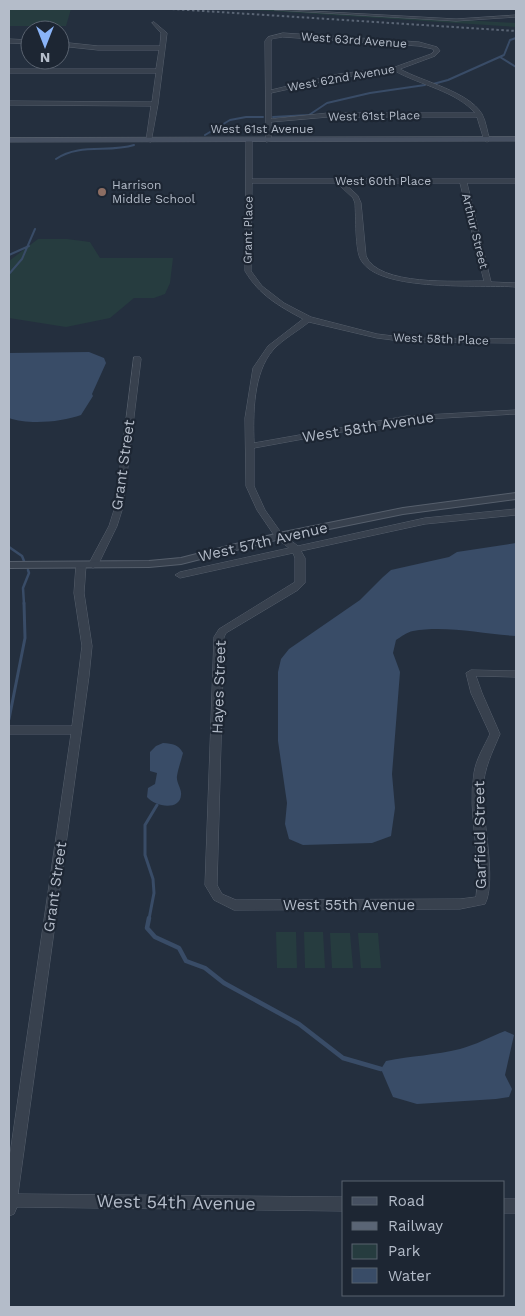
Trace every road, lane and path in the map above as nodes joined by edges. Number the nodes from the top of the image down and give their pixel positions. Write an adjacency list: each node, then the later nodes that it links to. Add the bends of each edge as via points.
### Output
1 (276, 9): 2 (street, West 63rd Avenue)
2 (341, 11): 5 (street, West 63rd Avenue)
3 (438, 11): 5 (street)
4 (516, 16): 5 (street, West 63rd Avenue)
5 (438, 19)
6 (154, 23): 8 (street, via 164,33)
7 (70, 45): 8 (street)
8 (162, 48): 12 (street)
9 (435, 48): 10 (street, West 62nd Avenue, via 437,50 433,54); 13 (street, West 63rd Avenue, via 419,44 274,37 268,41)
10 (396, 69): 13 (street, West 62nd Avenue, via 338,76); 16 (street, via 466,102)
11 (9, 71): 12 (street)
12 (159, 71): 15 (street)
13 (268, 92): 17 (street)
14 (9, 103): 15 (street)
15 (155, 104): 22 (street)
16 (480, 115): 17 (street, West 61st Place, via 328,116); 21 (street)
17 (268, 121): 20 (street)
18 (516, 139): 21 (main road, West 61st Avenue)
19 (9, 140): 22 (main road, West 61st Avenue)
20 (268, 140): 21 (main road, West 61st Avenue); 23 (main road, West 61st Avenue)
21 (487, 140)
22 (148, 141): 23 (main road, West 61st Avenue)
23 (248, 141): 24 (street, Grant Place)
24 (249, 181): 25 (street, West 60th Place); 30 (street, Grant Place, via 248,272 256,285 269,296)
25 (339, 181): 26 (street, West 60th Place); 28 (street, via 356,197 364,260 372,268 411,282)
26 (463, 181): 27 (street, West 60th Place); 28 (street, Arthur Street)
27 (516, 181)
28 (488, 282): 29 (street, Arthur Street)
29 (516, 285)
30 (308, 319): 31 (street, West 58th Place, via 377,336 409,340); 34 (street, via 271,348 257,368 249,418)
31 (516, 340)
32 (137, 359): 40 (street, Grant Street, via 119,507 113,526)
33 (516, 412): 34 (street, West 58th Avenue, via 407,418)
34 (250, 446): 37 (street, via 250,486 261,510)
35 (516, 496): 37 (street, West 57th Avenue, via 440,505)
36 (516, 512): 38 (street, via 425,521)
37 (279, 536): 38 (street); 40 (street, West 57th Avenue, via 181,561)
38 (296, 550): 41 (street); 45 (street, Hayes Street, via 300,558 300,583 222,631 218,638 211,885)
39 (9, 565): 40 (street, West 57th Avenue)
40 (87, 565): 44 (street, Grant Street, via 79,593 87,646)
41 (180, 575)
42 (516, 674): 46 (street, Garfield Street, via 471,673 470,679 495,734 479,772 477,794 484,884)
43 (9, 730): 44 (street)
44 (77, 730): 47 (street, Grant Street)
45 (218, 897): 46 (street, West 55th Avenue, via 234,905 460,904)
46 (481, 901)
47 (9, 1203): 48 (street, West 54th Avenue)
48 (342, 1204)

